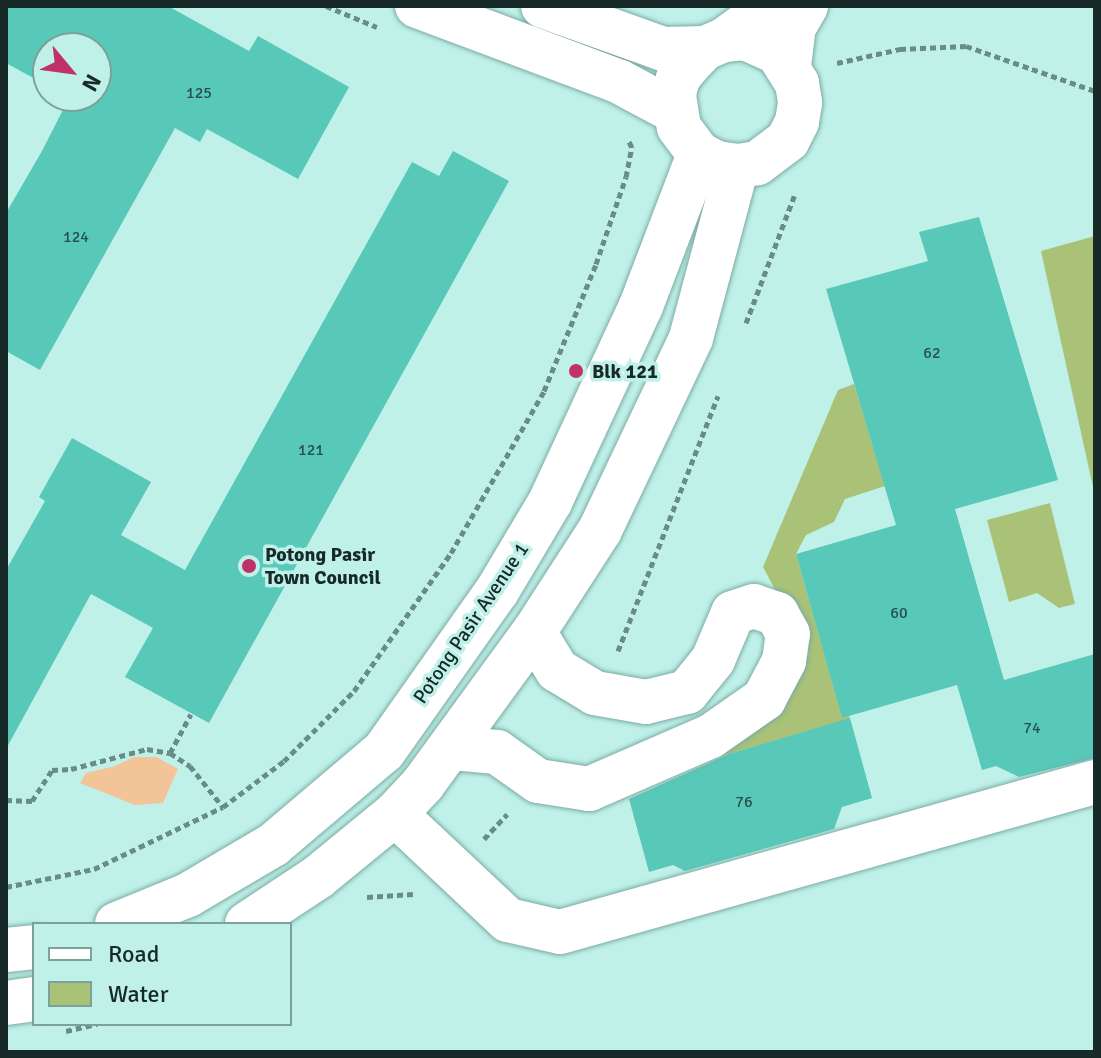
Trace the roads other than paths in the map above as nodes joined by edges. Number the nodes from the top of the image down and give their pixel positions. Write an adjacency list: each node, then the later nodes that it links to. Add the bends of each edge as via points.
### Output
1 (417, 6): 4 (street, via 620,82)
2 (543, 6): 3 (street, via 663,49)
3 (762, 30): 4 (street, via 678,78); 5 (street, via 797,83 797,122 788,140 757,163)
4 (674, 111): 5 (street, via 687,142)
5 (718, 160): 6 (street, via 691,338 600,530); 10 (street, Potong Pasir Avenue 1, via 641,306 550,502 497,591 384,751 273,845 188,895)
6 (534, 632): 7 (street); 7 (street, via 557,670 595,693 646,702 687,692 713,660 733,613 754,606 777,614 788,634 784,661 764,699 711,736 589,789 538,781 497,752)
7 (452, 748): 9 (street)
8 (1095, 782): 9 (street, via 560,932 508,920)
9 (395, 814): 11 (street, via 318,877)
10 (122, 922)
11 (250, 922)
12 (32, 947): 13 (street)
13 (6, 950)
14 (32, 999): 15 (street)
15 (6, 1003)

